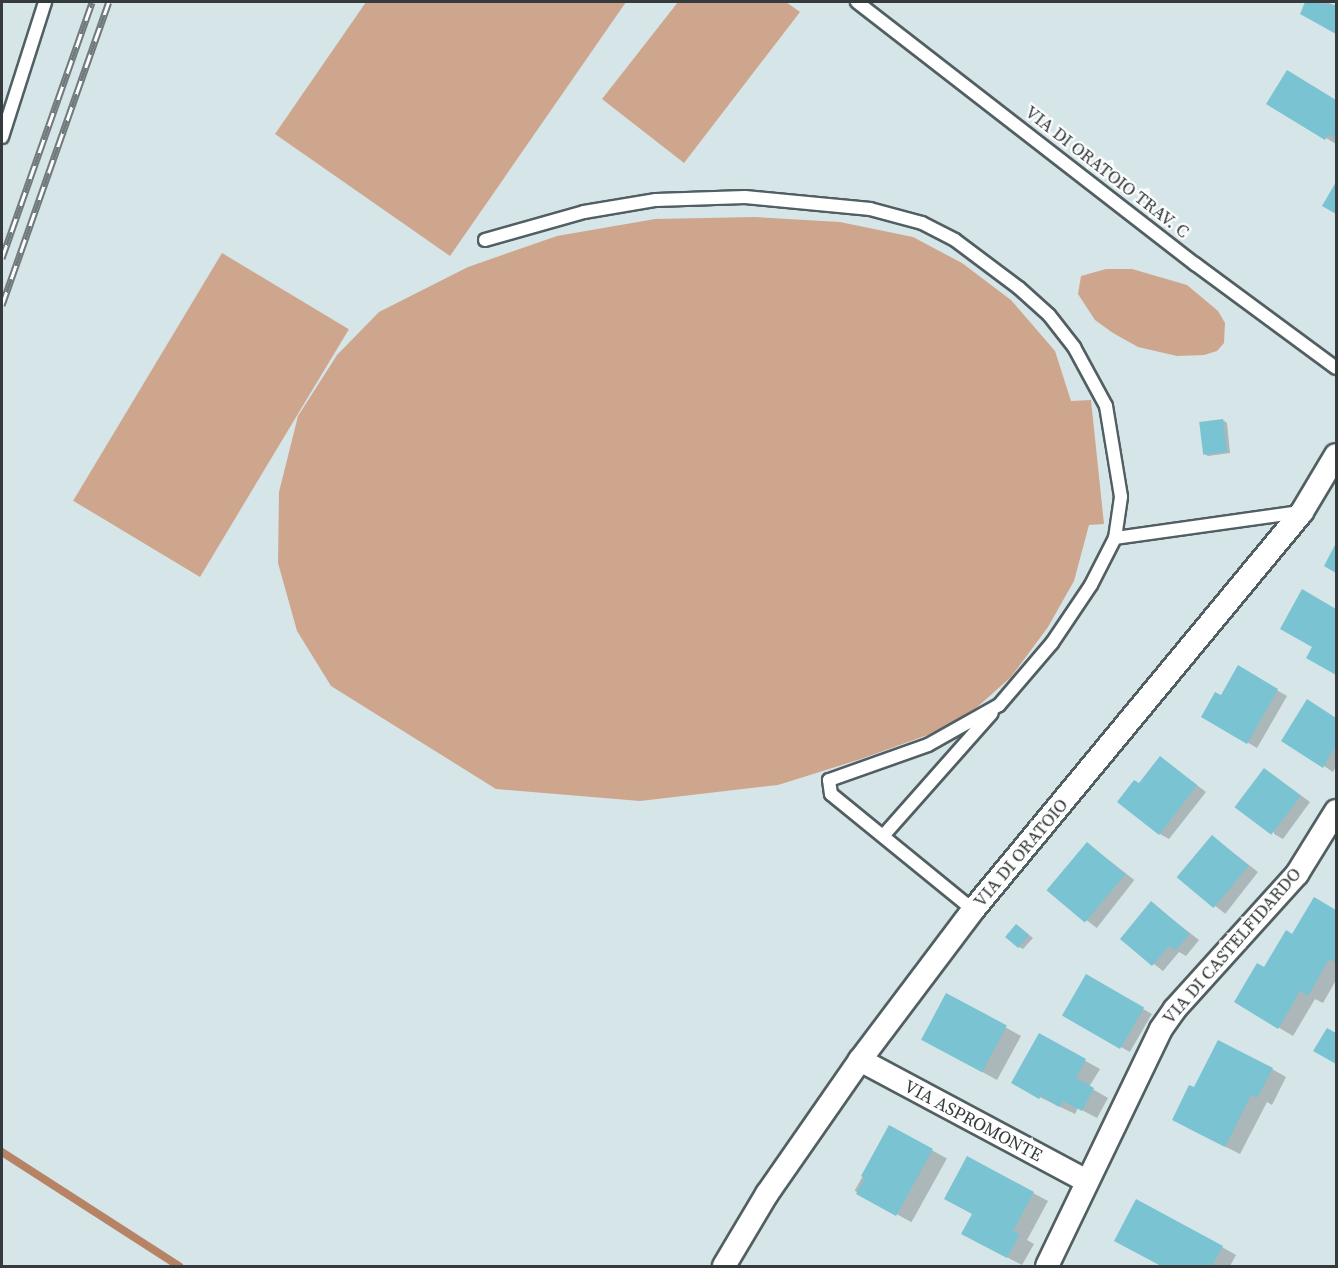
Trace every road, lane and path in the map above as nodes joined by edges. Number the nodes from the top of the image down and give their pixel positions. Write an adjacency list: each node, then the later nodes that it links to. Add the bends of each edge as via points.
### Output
1 (45, 2): 3 (lane)
2 (857, 2): 5 (lane, VIA DI ORATOIO TRAV. C)
3 (2, 136)
4 (485, 240): 8 (lane, via 584,212 656,200 797,201 870,209 922,223 955,240 1019,288 1049,315 1092,374 1106,406 1115,452 1121,497)
5 (1336, 368)
6 (1333, 470): 7 (street, VIA DI ORATOIO)
7 (1302, 512): 8 (lane); 12 (street, VIA DI ORATOIO)
8 (1115, 538): 9 (lane, via 1091,585 1052,643)
9 (999, 705): 11 (lane); 11 (lane, via 928,745 829,780 831,794)
10 (1336, 811): 14 (street, VIA DI CASTELFIDARDO, via 1297,874 1174,1008)
11 (883, 836): 12 (lane)
12 (974, 910): 13 (street, VIA DI ORATOIO)
13 (860, 1060): 14 (street, VIA ASPROMONTE); 15 (street, VIA DI ORATOIO, via 767,1194)
14 (1087, 1181): 16 (street, VIA DI CASTELFIDARDO)
15 (724, 1266)
16 (1047, 1266)

